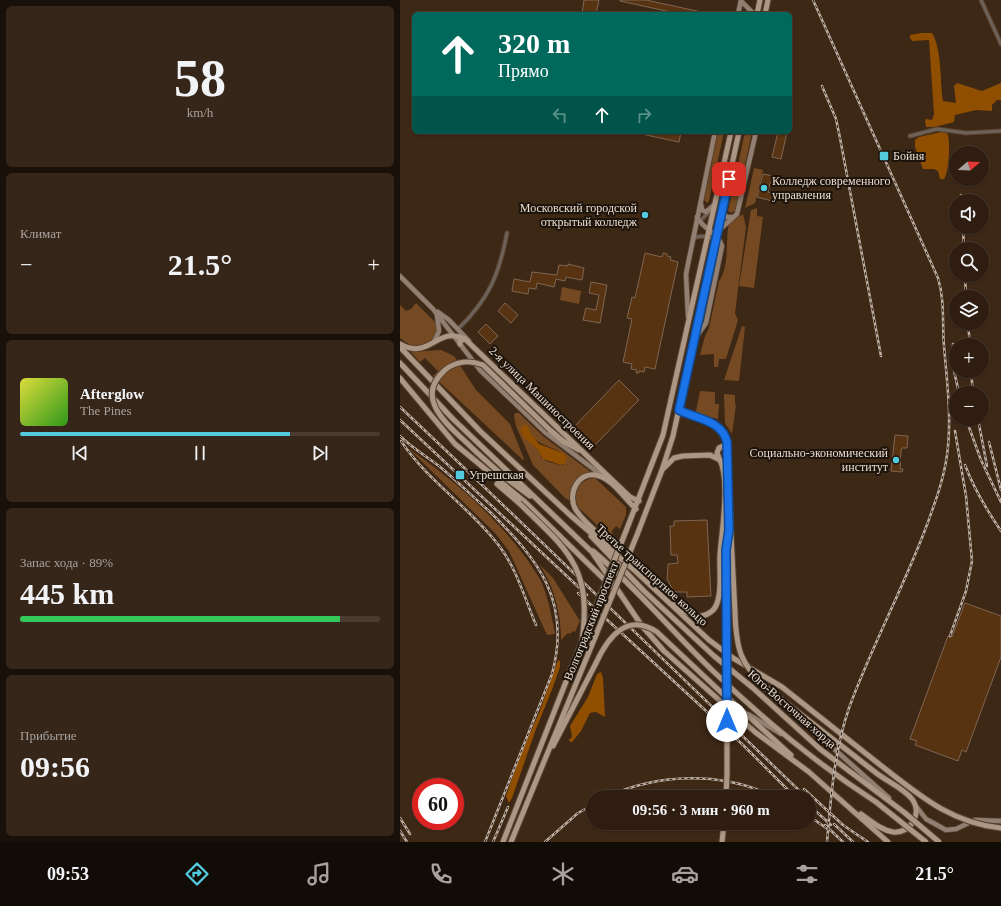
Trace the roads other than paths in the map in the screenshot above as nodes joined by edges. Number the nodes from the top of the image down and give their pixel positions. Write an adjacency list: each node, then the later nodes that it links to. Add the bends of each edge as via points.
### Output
1 (760, 0): 7 (main road)
2 (768, 0): 8 (main road)
3 (981, 0): 9 (street)
4 (741, 1): 5 (main road); 6 (main road)
5 (738, 12)
6 (754, 12)
7 (757, 12)
8 (766, 12)
9 (1001, 44)
10 (1001, 131): 15 (street, via 966,133 937,129)
11 (715, 134): 16 (main road, Волгоградский проспект)
12 (731, 134): 17 (main road, Волгоградский проспект)
13 (739, 134): 19 (main road, Волгоградский проспект)
14 (756, 134): 20 (main road)
15 (910, 136)
16 (701, 201): 18 (main road, via 704,211); 21 (main road, Волгоградский проспект)
17 (716, 202): 18 (main road); 24 (main road, Волгоградский проспект)
18 (712, 209): 21 (street)
19 (722, 210): 20 (main road, via 726,217); 22 (main road, Волгоградский проспект)
20 (736, 216): 22 (main road)
21 (698, 221): 24 (main road); 25 (main road, Волгоградский проспект)
22 (718, 231): 26 (main road, Волгоградский проспект)
23 (507, 233): 30 (street, via 501,263 491,288 481,305)
24 (709, 234): 25 (street); 26 (main road); 29 (main road, Волгоградский проспект)
25 (693, 238): 29 (main road, Волгоградский проспект, via 685,282)
26 (716, 239): 33 (main road, Волгоградский проспект); 33 (main road, via 722,246 706,323)
27 (400, 276): 28 (main road, 2-я улица Машиностроения)
28 (433, 309): 30 (main road, 2-я улица Машиностроения); 31 (main road, 2-я улица Машиностроения); 36 (main road, via 440,327)
29 (688, 328): 49 (main road, Волгоградский проспект, via 663,435)
30 (458, 329): 34 (main road, 2-я улица Машиностроения)
31 (454, 335): 32 (main road); 36 (main road, via 442,337); 37 (main road, 2-я улица Машиностроения)
32 (465, 338): 34 (main road); 37 (main road)
33 (694, 340): 41 (main road, Волгоградский проспект)
34 (470, 343): 44 (main road, 2-я улица Машиностроения)
35 (400, 344): 36 (main road, via 415,350)
36 (432, 344)
37 (460, 344): 45 (main road, 2-я улица Машиностроения, via 474,364 546,433)
38 (400, 347): 52 (main road, Третье транспортное кольцо, via 460,411)
39 (400, 363): 50 (main road, Третье транспортное кольцо, via 453,419)
40 (400, 378): 43 (main road, via 442,431)
41 (679, 410): 42 (main road, via 718,426 726,437); 47 (main road, Волгоградский проспект)
42 (728, 450): 46 (main road, via 723,446 719,448 717,453); 53 (main road)
43 (466, 454): 57 (main road, via 520,497 564,537 614,588); 58 (main road, bridge, via 564,546 577,567 582,585)
44 (587, 455): 45 (main road); 49 (main road, 2-я улица Машиностроения, via 630,497); 50 (main road, bridge, via 550,430 483,365 464,362 454,364 438,378 433,391 433,401 436,411 446,424 502,475)
45 (583, 460): 48 (main road, 2-я улица Машиностроения)
46 (720, 460): 47 (main road, via 710,455 683,456 674,458); 56 (main road, via 724,470 724,522 717,604 708,614 695,616 685,612)
47 (662, 470): 63 (main road, Волгоградский проспект, bridge)
48 (606, 480): 51 (main road, 2-я улица Машиностроения); 55 (main road, via 595,475 580,480 573,491 574,505 580,515)
49 (639, 501): 51 (main road, Волгоградский проспект)
50 (546, 508): 54 (main road, Третье транспортное кольцо)
51 (636, 509): 58 (main road, Волгоградский проспект, bridge)
52 (570, 515): 55 (main road, Третье транспортное кольцо); 65 (main road, Юго-Восточная хорда, via 644,591 714,656 820,749)
53 (729, 530): 59 (main road, bridge, via 736,638 740,657 751,673); 64 (main road, bridge, via 726,550)
54 (571, 532): 57 (main road, Третье транспортное кольцо, via 599,562); 61 (main road, Юго-Восточная хорда, via 609,565 712,671)
55 (633, 569): 56 (main road, Третье транспортное кольцо)
56 (659, 593): 71 (main road, Третье транспортное кольцо, bridge, via 716,646 791,694 944,811 975,824)
57 (635, 617): 62 (main road, Третье транспортное кольцо, via 664,651 721,703)
58 (582, 641): 73 (main road, Волгоградский проспект)
59 (769, 690): 65 (main road); 67 (main road)
60 (742, 710): 61 (main road); 62 (main road); 63 (main road, bridge, via 657,632 644,626 629,627 614,633 605,645)
61 (784, 736): 77 (main road, Юго-Восточная хорда, bridge, via 836,776 876,802)
62 (809, 772): 66 (main road, Третье транспортное кольцо)
63 (539, 773): 74 (main road, Волгоградский проспект)
64 (726, 790)
65 (882, 794): 78 (main road, Юго-Восточная хорда, bridge)
66 (842, 801): 70 (main road, via 888,831 901,831); 76 (main road, Третье транспортное кольцо)
67 (913, 801): 68 (main road); 70 (main road, via 916,815)
68 (929, 821): 69 (main road, via 942,829 950,830 975,820); 70 (main road, via 920,820)
69 (1001, 821)
70 (911, 826)
71 (1001, 828)
72 (723, 830): 75 (main road)
73 (503, 842)
74 (511, 842)
75 (722, 842)
76 (888, 842)
77 (926, 842)
78 (939, 842)

